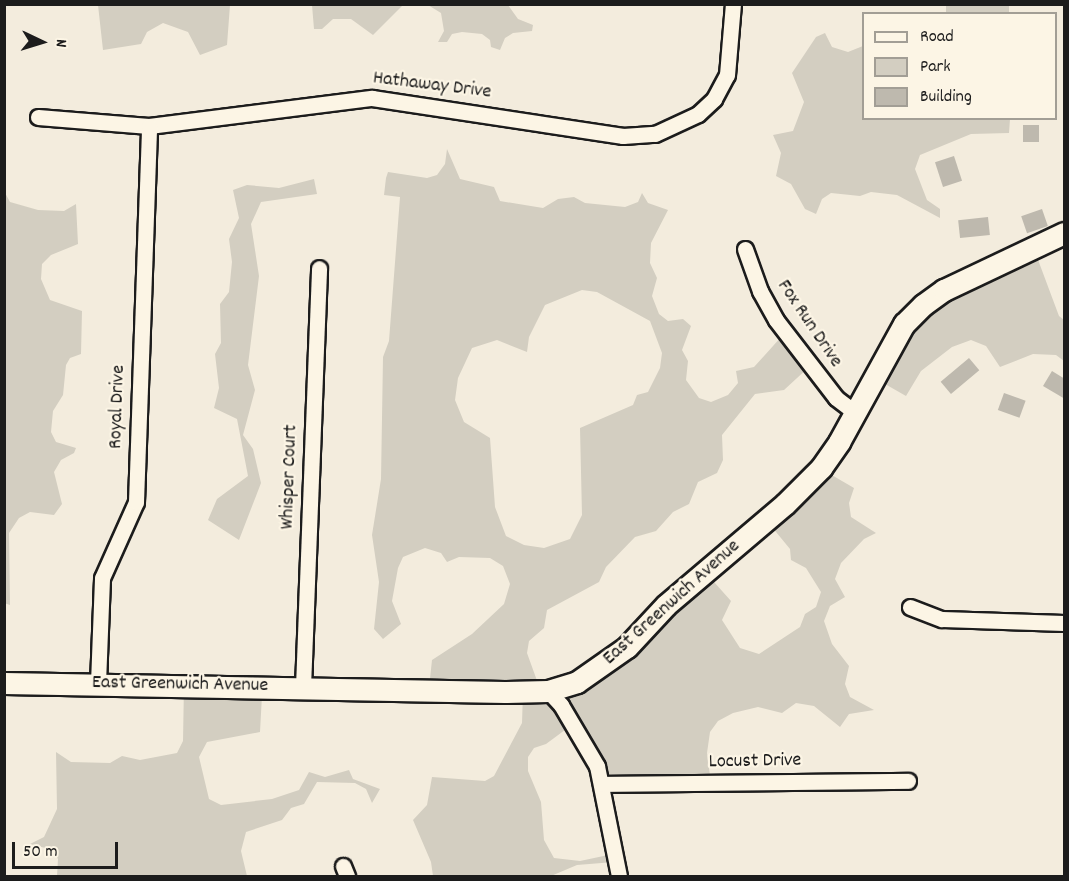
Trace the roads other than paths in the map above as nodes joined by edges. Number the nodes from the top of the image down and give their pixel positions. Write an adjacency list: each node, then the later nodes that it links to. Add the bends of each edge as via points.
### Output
1 (733, 4): 3 (street, Hathaway Drive, via 727,75 714,99 698,114 655,134 623,136 372,98)
2 (38, 117): 3 (street, Hathaway Drive)
3 (149, 126): 10 (street, Royal Drive, via 136,502 102,578)
4 (1065, 233): 7 (street, East Greenwich Avenue, via 944,290 923,305 904,324)
5 (745, 249): 7 (street, Fox Run Drive, via 760,291 776,320 836,398)
6 (319, 268): 12 (street, Whisper Court)
7 (854, 411): 13 (street, East Greenwich Avenue, via 826,460 785,504 666,606 627,648 577,682)
8 (910, 607): 9 (street, via 942,619)
9 (1065, 623)
10 (98, 682): 11 (street, East Greenwich Avenue); 12 (street, East Greenwich Avenue)
11 (4, 683)
12 (303, 687): 13 (street, East Greenwich Avenue)
13 (548, 691): 15 (street, via 575,727)
14 (908, 781): 15 (street, Locust Drive)
15 (603, 784): 16 (street)
16 (619, 876)

